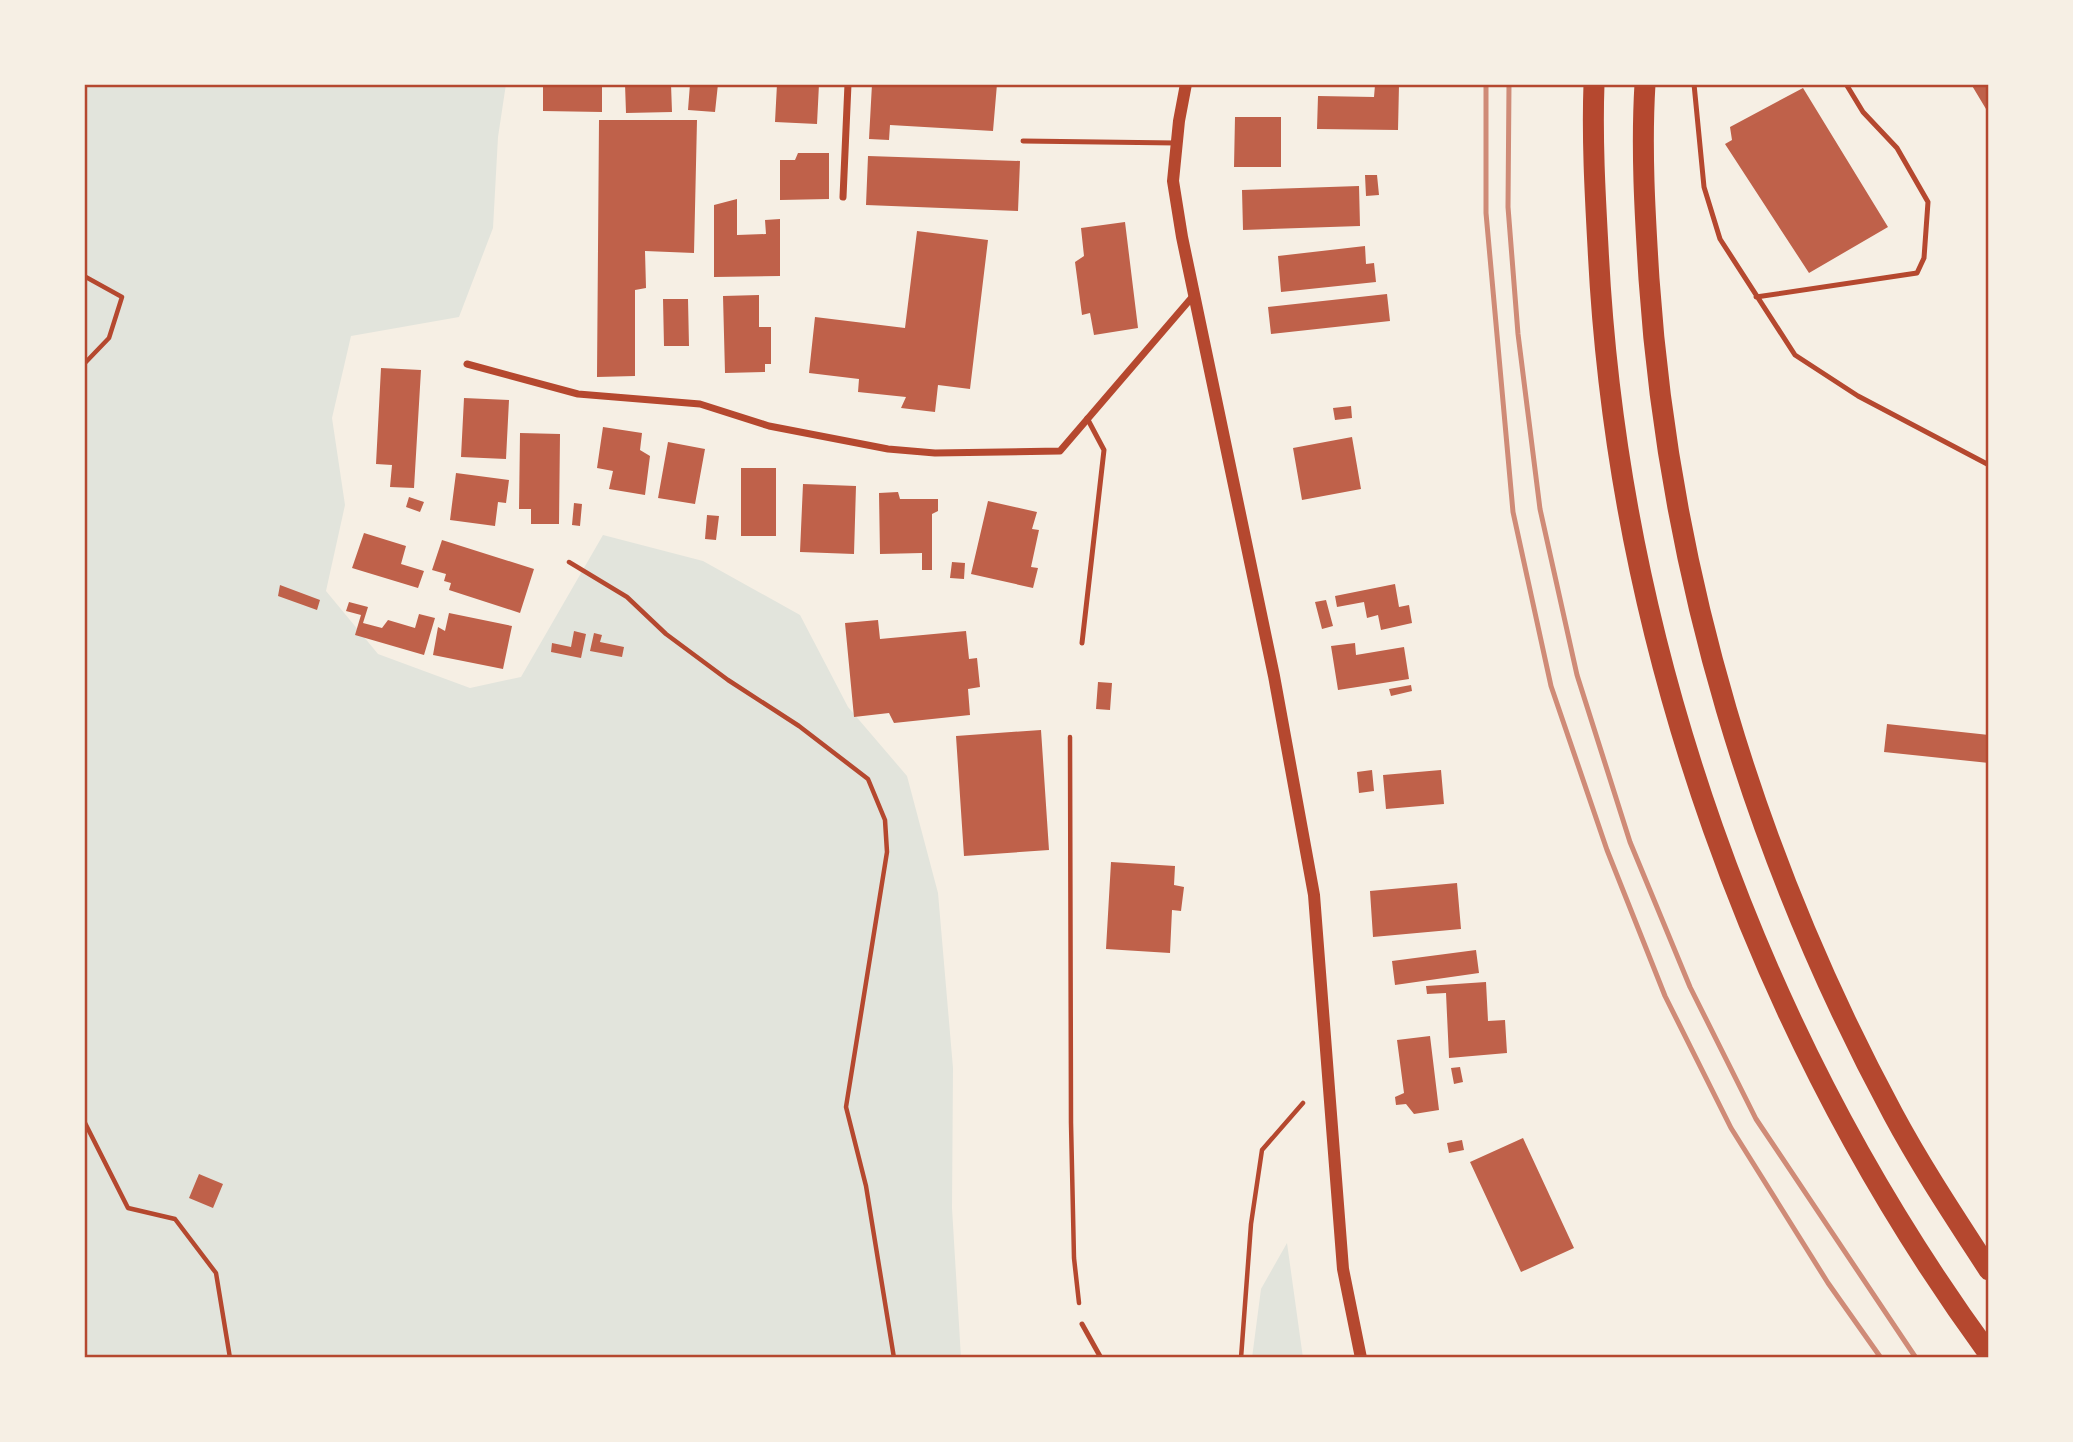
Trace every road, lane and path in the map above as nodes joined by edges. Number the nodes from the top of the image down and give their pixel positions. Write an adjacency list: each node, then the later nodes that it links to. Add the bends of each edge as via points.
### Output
1 (848, 84): 9 (street)
2 (1186, 84): 8 (street)
3 (1594, 84): 24 (highway, via 1592,124 1604,349 1630,520 1669,689 1721,854 1786,1011 1865,1165)
4 (1645, 84): 22 (highway, via 1647,239 1663,417 1702,624 1740,757 1784,881 1856,1041 1894,1117)
5 (1694, 84): 12 (lane, via 1704,187 1720,239)
6 (1846, 84): 12 (lane, via 1863,112 1897,148 1928,202 1924,258 1917,273)
7 (1023, 141): 8 (lane)
8 (1177, 143): 11 (street, via 1173,181)
9 (844, 197)
10 (84, 276): 13 (path, via 122,297 108,338)
11 (1194, 295): 15 (street); 20 (street, via 1274,676 1314,895)
12 (1756, 297): 16 (lane, via 1795,355 1858,396)
13 (84, 364)
14 (467, 364): 15 (street, via 578,394 700,404 769,426 888,449 1060,451)
15 (1087, 418): 18 (lane, via 1104,450)
16 (1989, 464)
17 (569, 562): 26 (path, via 626,597 666,634 868,779 884,820 887,852 846,1107 866,1186)
18 (1082, 643)
19 (1070, 737): 23 (path, via 1070,1123 1074,1258)
20 (1327, 1076): 28 (path, via 1262,1150 1251,1224); 29 (street, via 1342,1269)
21 (84, 1121): 25 (path, via 128,1208 175,1219 215,1273)
22 (1989, 1270)
23 (1082, 1324): 27 (lane)
24 (1989, 1354)
25 (230, 1358)
26 (894, 1358)
27 (1101, 1358)
28 (1241, 1358)
29 (1361, 1358)

